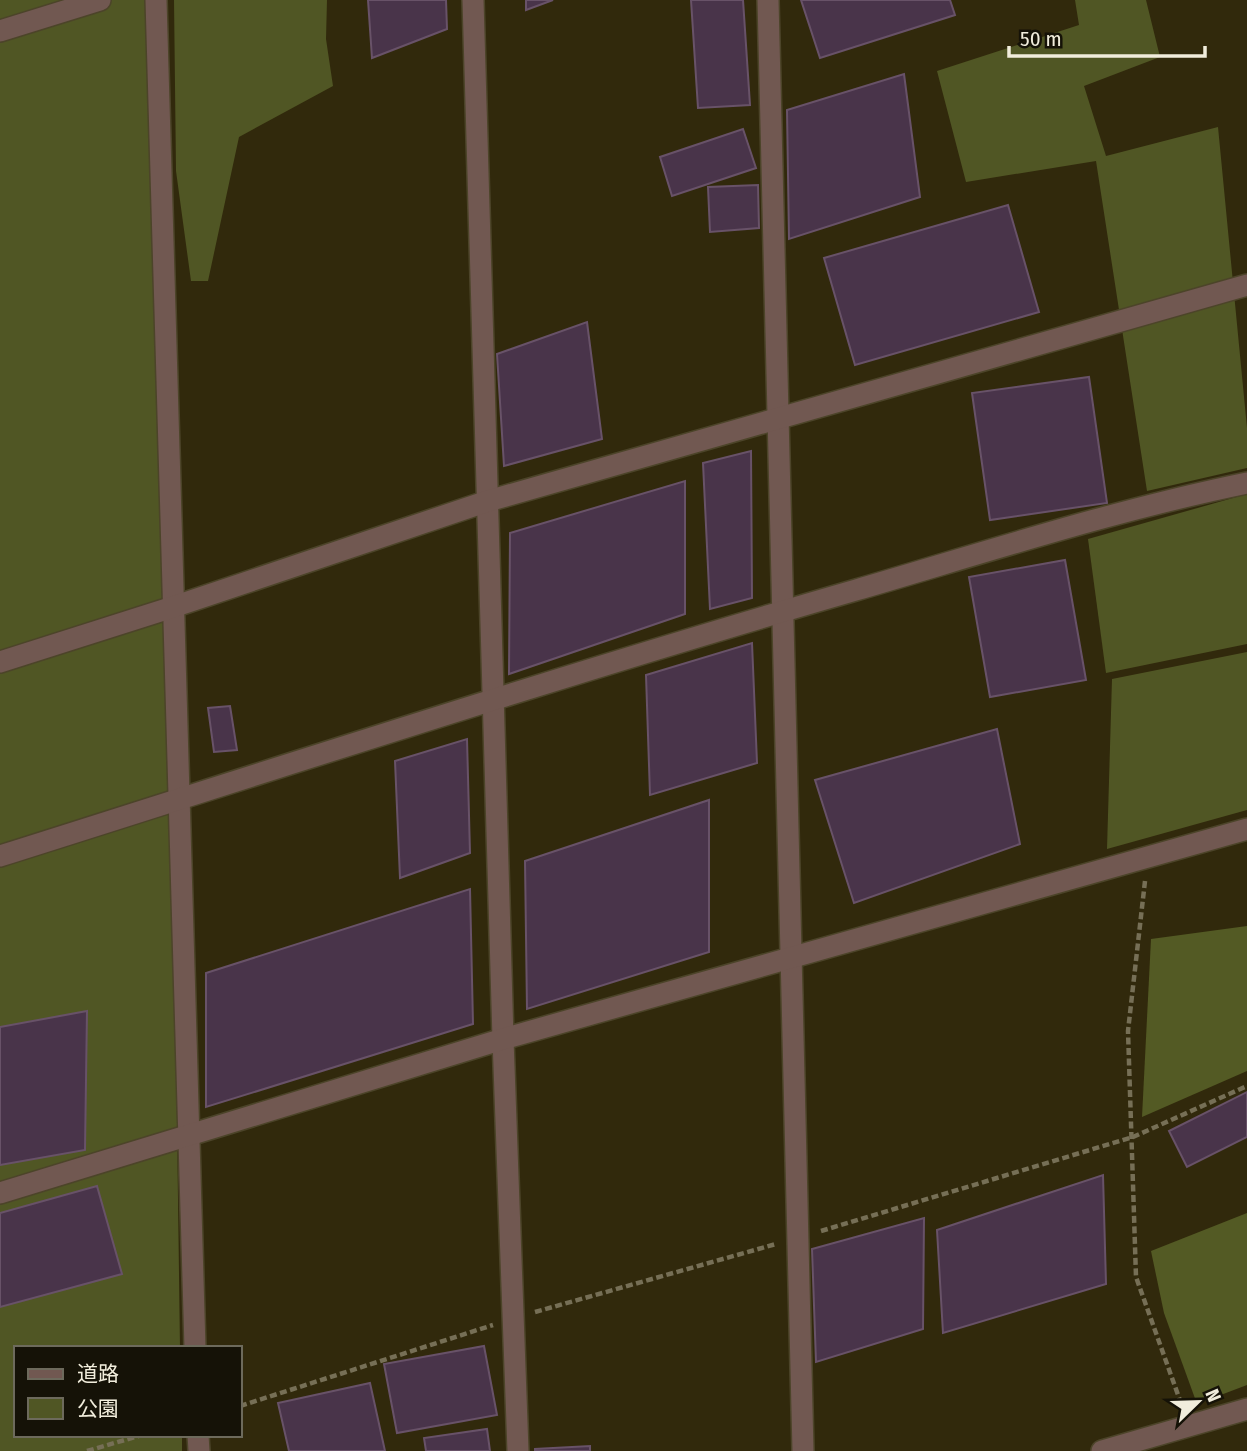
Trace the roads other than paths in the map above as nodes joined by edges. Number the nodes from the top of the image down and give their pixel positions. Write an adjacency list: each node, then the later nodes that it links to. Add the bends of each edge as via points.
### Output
1 (100, 0): 5 (street)
2 (156, 0): 10 (street)
3 (473, 0): 9 (street)
4 (768, 0): 7 (street)
5 (0, 31)
6 (1247, 285): 7 (street)
7 (779, 418): 9 (street); 11 (street)
8 (1247, 483): 11 (street, via 1167,499)
9 (488, 501): 10 (street); 13 (street)
10 (173, 607): 12 (street); 14 (street)
11 (783, 611): 13 (street); 17 (street)
12 (0, 662)
13 (493, 699): 14 (street); 18 (street)
14 (179, 799): 16 (street); 19 (street)
15 (1247, 829): 17 (street)
16 (0, 856)
17 (789, 956): 18 (street); 24 (street)
18 (503, 1039): 19 (street); 23 (street)
19 (189, 1135): 20 (street); 21 (street)
20 (0, 1193)
21 (195, 1346)
22 (1247, 1409): 25 (street)
23 (518, 1451)
24 (803, 1451)
25 (1102, 1451)

